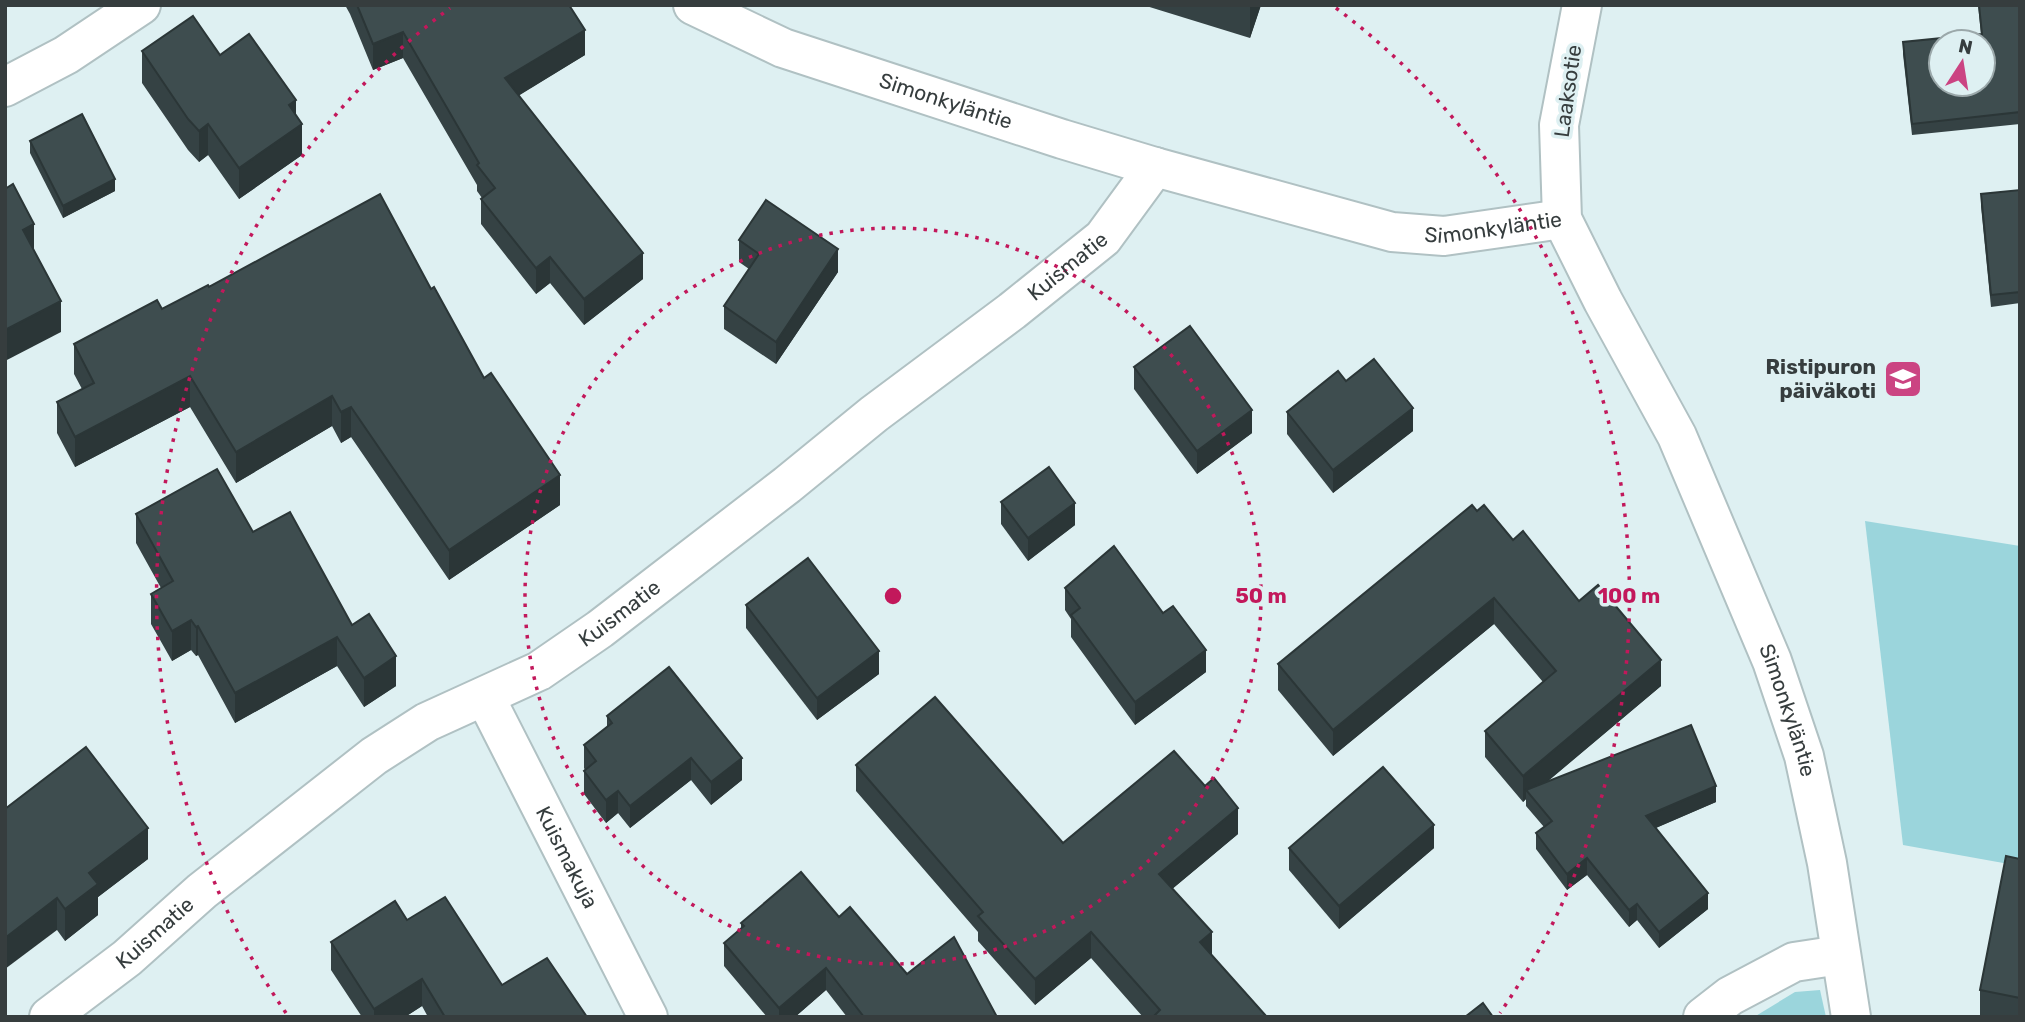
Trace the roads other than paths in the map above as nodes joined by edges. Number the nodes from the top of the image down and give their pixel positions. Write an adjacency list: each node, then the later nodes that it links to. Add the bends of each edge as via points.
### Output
1 (141, 5): 4 (street, via 66,55)
2 (693, 5): 5 (street, Simonkyläntie, via 783,48)
3 (1582, 5): 6 (street, Laaksotie, via 1559,125)
4 (5, 87)
5 (1155, 167): 6 (street, Simonkyläntie, via 1391,232 1444,236); 7 (street, Kuismatie, via 1103,237 1012,311 600,629 539,671)
6 (1562, 219): 8 (street, Simonkyläntie, via 1677,436 1773,662 1804,756 1828,863)
7 (485, 697): 9 (street, Kuismatie, via 427,722 374,757); 10 (street, Kuismakuja)
8 (1840, 955): 11 (street, via 1794,962 1730,996); 12 (street, Simonkyläntie)
9 (49, 1017)
10 (648, 1017)
11 (1703, 1017)
12 (1851, 1017)

